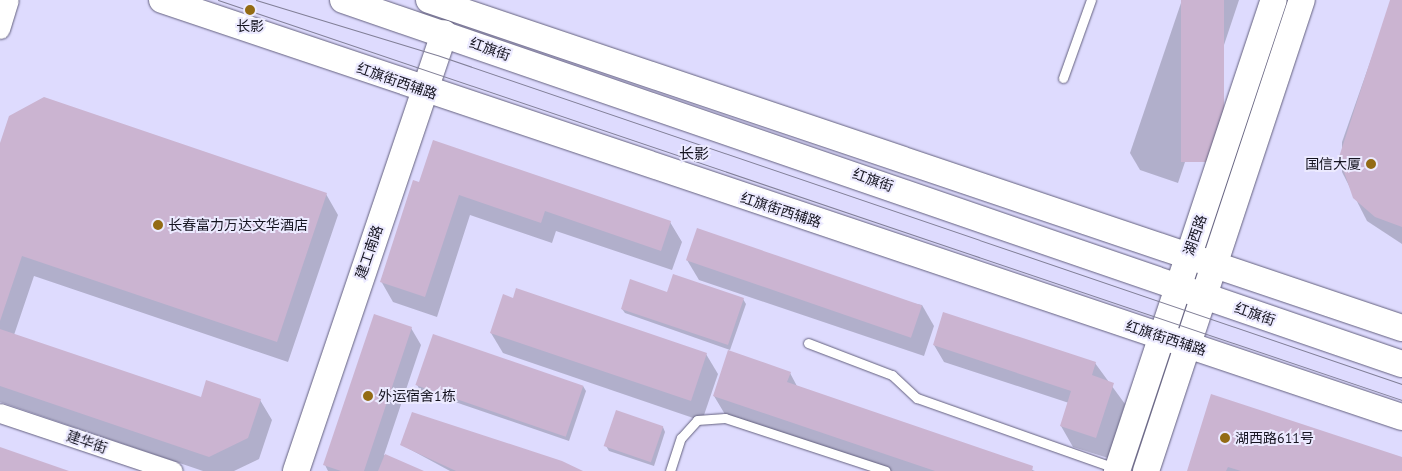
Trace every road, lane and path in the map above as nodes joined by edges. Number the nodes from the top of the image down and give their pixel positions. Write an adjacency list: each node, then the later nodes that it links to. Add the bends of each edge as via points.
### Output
1 (9, 0): 8 (street)
2 (162, 0): 11 (main road, 红旗街西辅路)
3 (343, 0): 9 (main road, 红旗街)
4 (429, 0): 12 (main road, 红旗街)
5 (1091, 0): 10 (lane)
6 (1274, 0): 12 (main road, 湖西路)
7 (1302, 0): 13 (main road, 湖西路)
8 (0, 29)
9 (444, 33): 11 (main road, 建工南路); 14 (main road, 红旗街)
10 (1063, 78)
11 (424, 91): 17 (main road, 红旗街西辅路); 25 (main road, 建工南路)
12 (1188, 254): 13 (main road, 红旗街); 14 (main road, 湖西路)
13 (1216, 263): 15 (main road, 湖西路); 16 (main road, 红旗街)
14 (1178, 285): 15 (main road, 红旗街); 17 (main road, 湖西路)
15 (1205, 296): 19 (main road, 湖西路); 20 (main road, 红旗街)
16 (1402, 328)
17 (1160, 336): 19 (main road, 红旗街西辅路); 23 (main road, 湖西路)
18 (808, 343): 23 (lane, via 892,375 917,398)
19 (1190, 345): 22 (main road, 红旗街西辅路); 28 (main road, 湖西路)
20 (1402, 364)
21 (0, 413): 24 (street, 建华街)
22 (1402, 417)
23 (1118, 470)
24 (173, 471)
25 (296, 471)
26 (670, 471): 27 (lane, via 681,438 697,420 725,418)
27 (886, 471)
28 (1146, 471)

